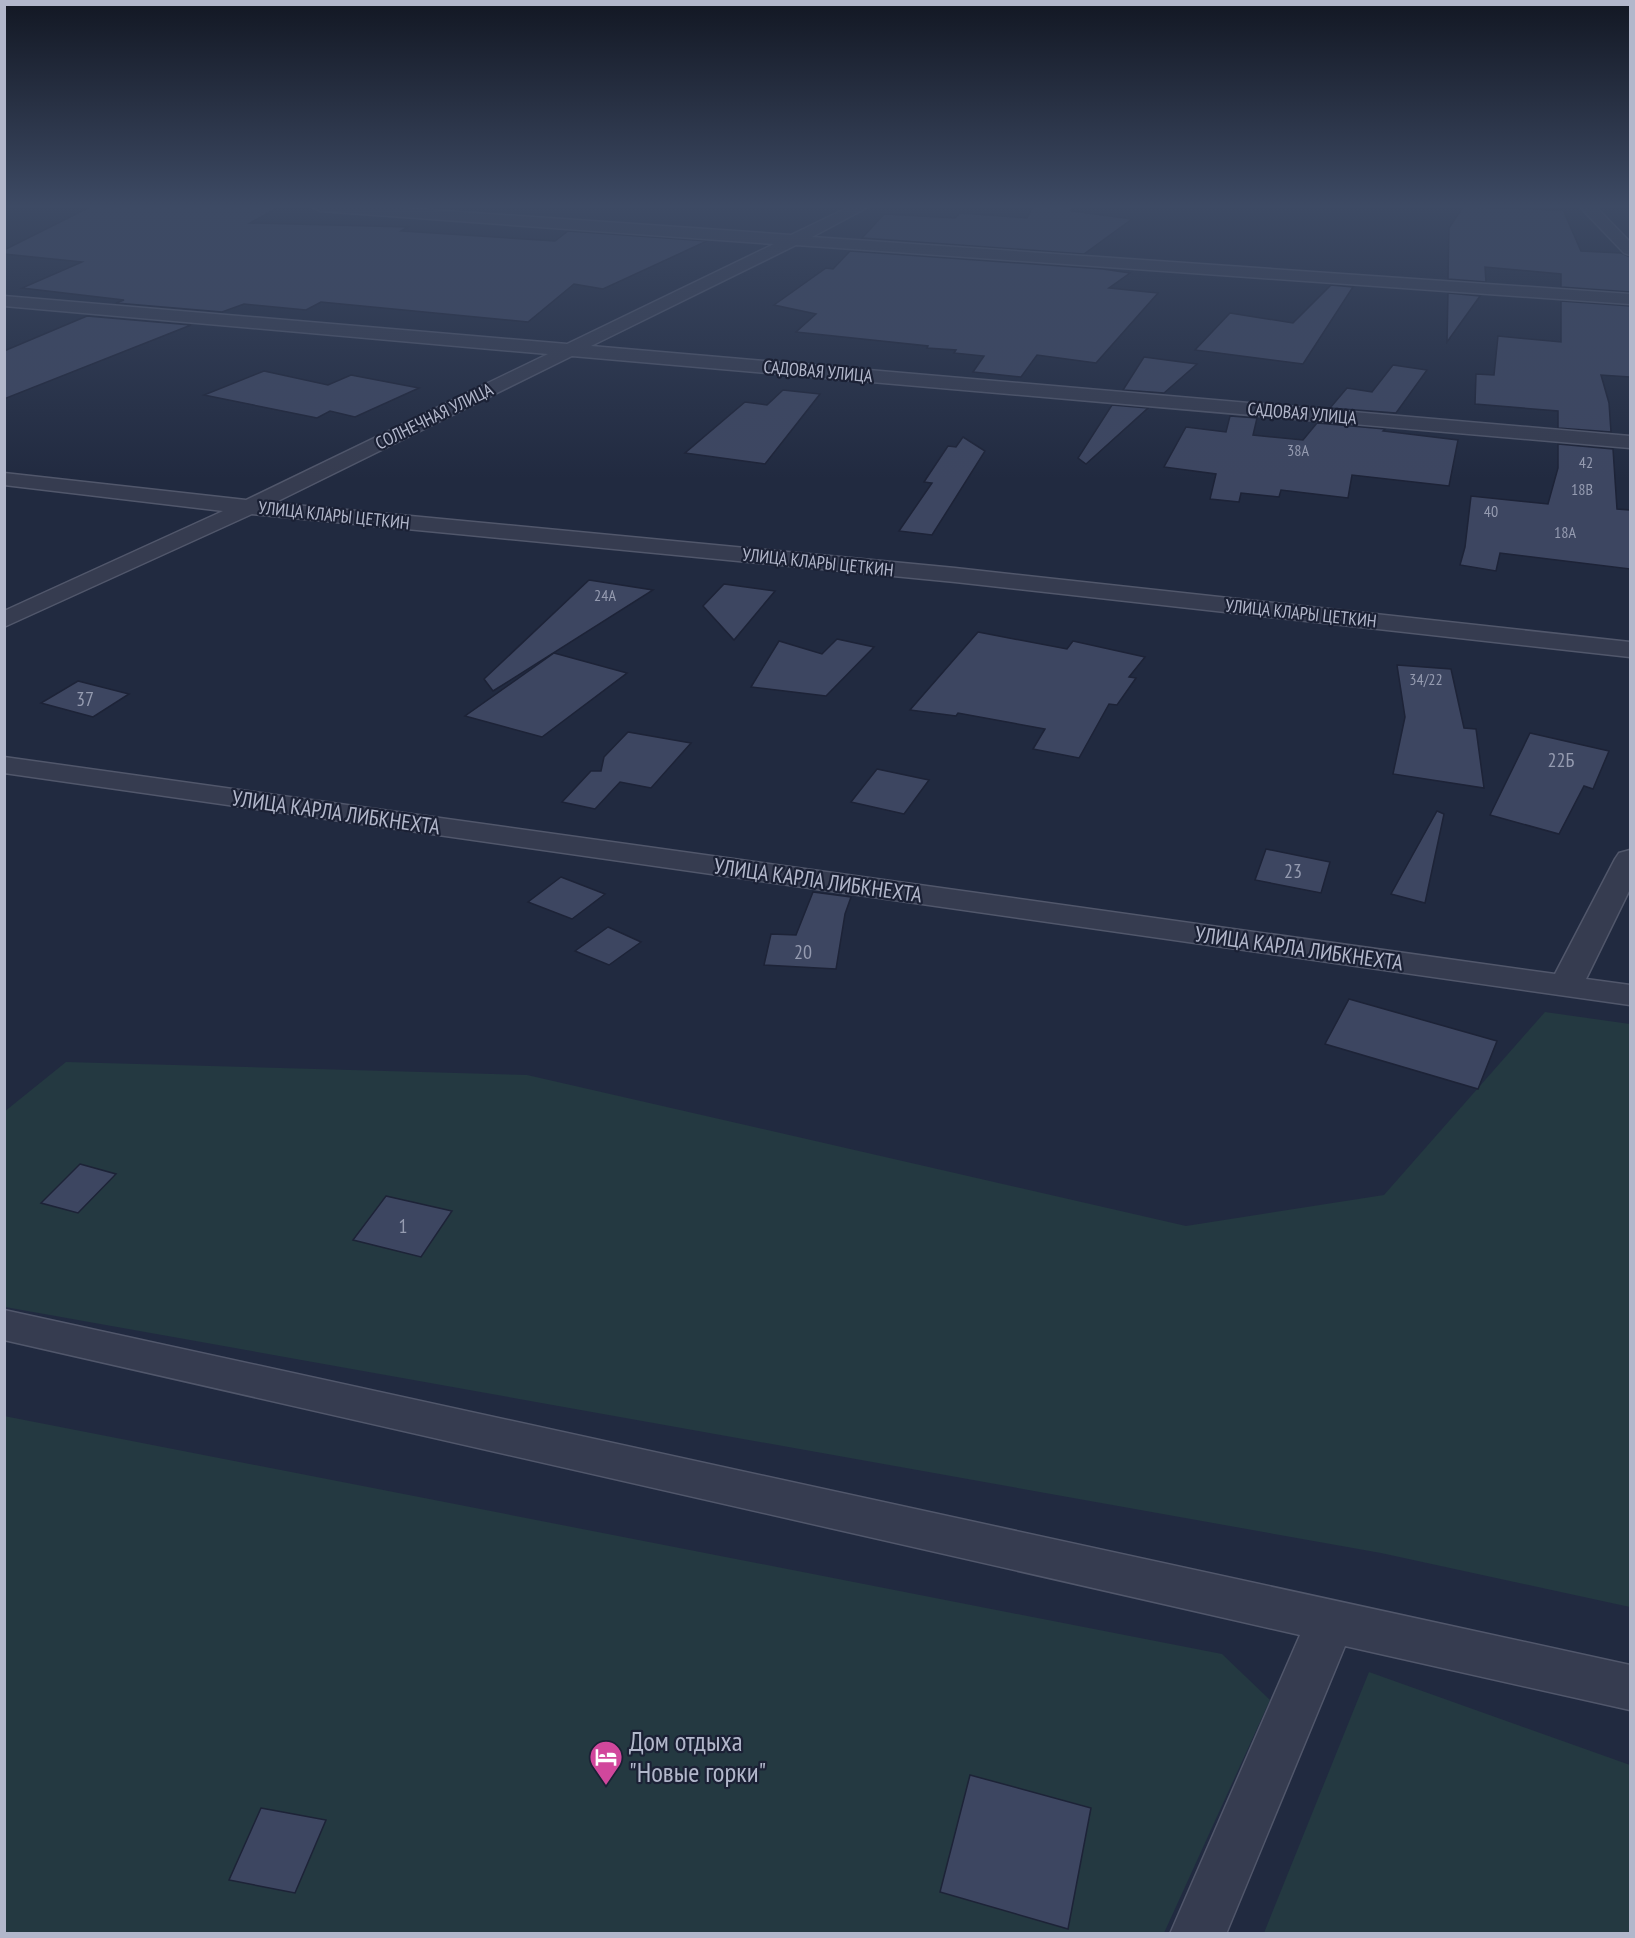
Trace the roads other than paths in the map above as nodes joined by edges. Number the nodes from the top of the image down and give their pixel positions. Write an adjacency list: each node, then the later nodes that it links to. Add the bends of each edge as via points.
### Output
1 (678, 297): 5 (street, СОЛНЕЧНАЯ УЛИЦА)
2 (1608, 297): 3 (street)
3 (1630, 299)
4 (4, 301): 5 (street, САДОВАЯ УЛИЦА)
5 (570, 350): 6 (street, САДОВАЯ УЛИЦА); 8 (street, СОЛНЕЧНАЯ УЛИЦА)
6 (1630, 442)
7 (4, 479): 8 (street, УЛИЦА КЛАРЫ ЦЕТКИН)
8 (249, 507): 9 (street, СОЛНЕЧНАЯ УЛИЦА); 10 (street, УЛИЦА КЛАРЫ ЦЕТКИН, via 966,576)
9 (4, 620)
10 (1630, 650)
11 (4, 765): 13 (street, УЛИЦА КАРЛА ЛИБКНЕХТА)
12 (1630, 859): 13 (street)
13 (1566, 985): 14 (street, УЛИЦА КАРЛА ЛИБКНЕХТА)
14 (1630, 995)
15 (4, 1325): 16 (street)
16 (1331, 1621): 17 (street); 18 (street)
17 (1630, 1688)
18 (1198, 1934)

